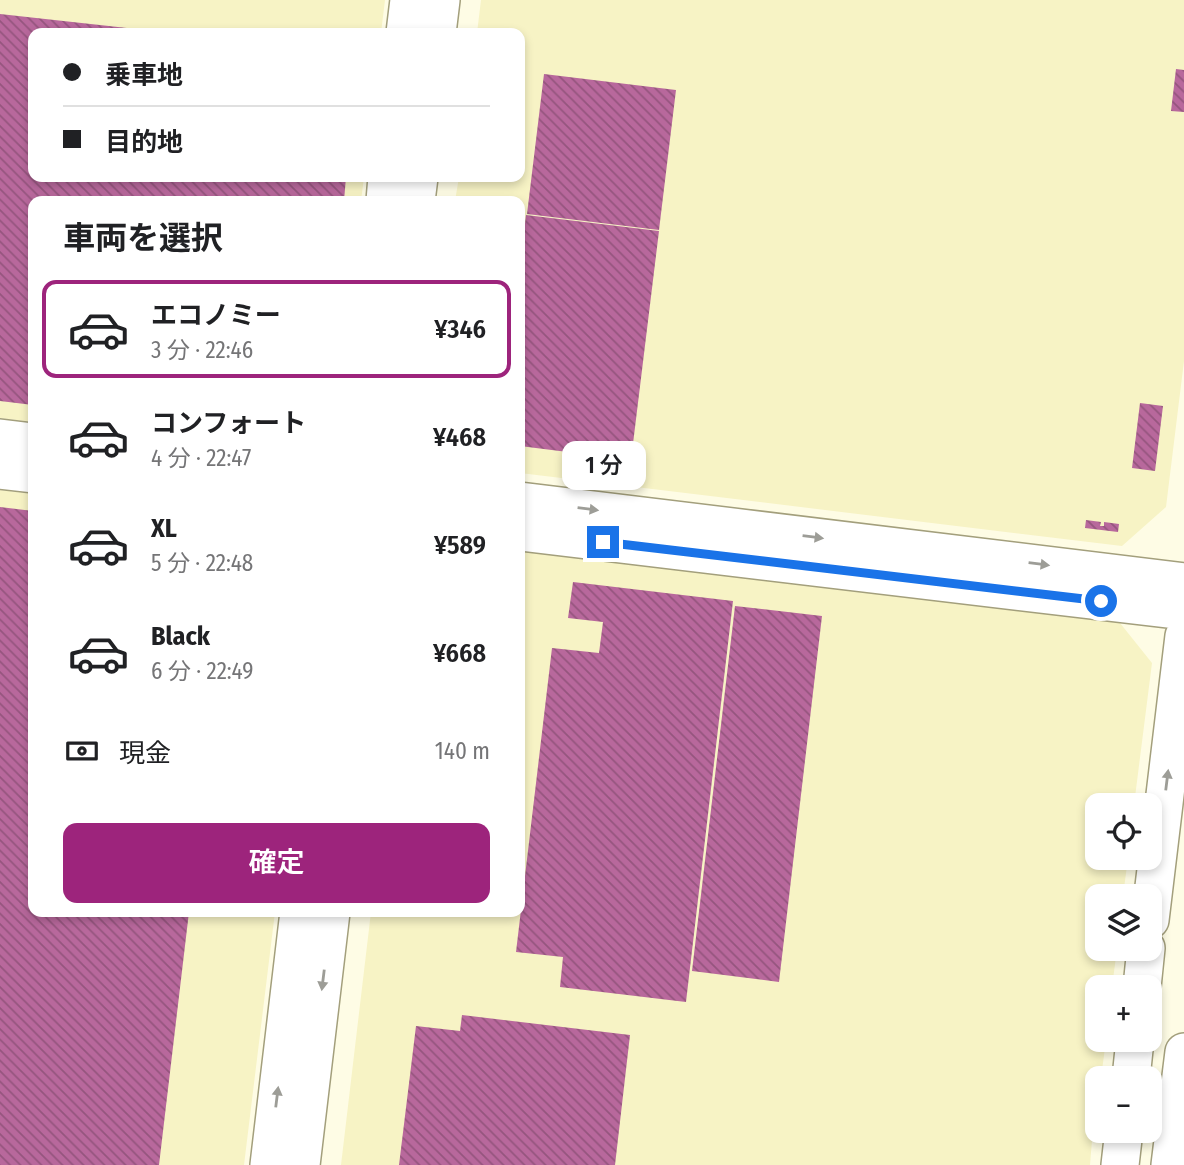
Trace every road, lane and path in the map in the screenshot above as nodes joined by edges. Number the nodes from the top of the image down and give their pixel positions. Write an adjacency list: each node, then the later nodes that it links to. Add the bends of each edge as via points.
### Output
1 (409, 0): 3 (street)
2 (441, 0): 4 (street)
3 (406, 28)
4 (438, 28)
5 (0, 438): 6 (street)
6 (28, 441)
7 (0, 470): 8 (street)
8 (28, 473)
9 (525, 502): 11 (street, one-way to 11)
10 (525, 533): 12 (street)
11 (1184, 582)
12 (1184, 611)
13 (1184, 636): 14 (street, one-way to 13)
14 (1154, 884)
15 (298, 917): 19 (street, one-way to 15)
16 (330, 917): 20 (street, one-way to 20)
17 (1184, 1052): 22 (street)
18 (1123, 1143): 21 (street)
19 (269, 1165)
20 (301, 1165)
21 (1120, 1165)
22 (1170, 1165)

